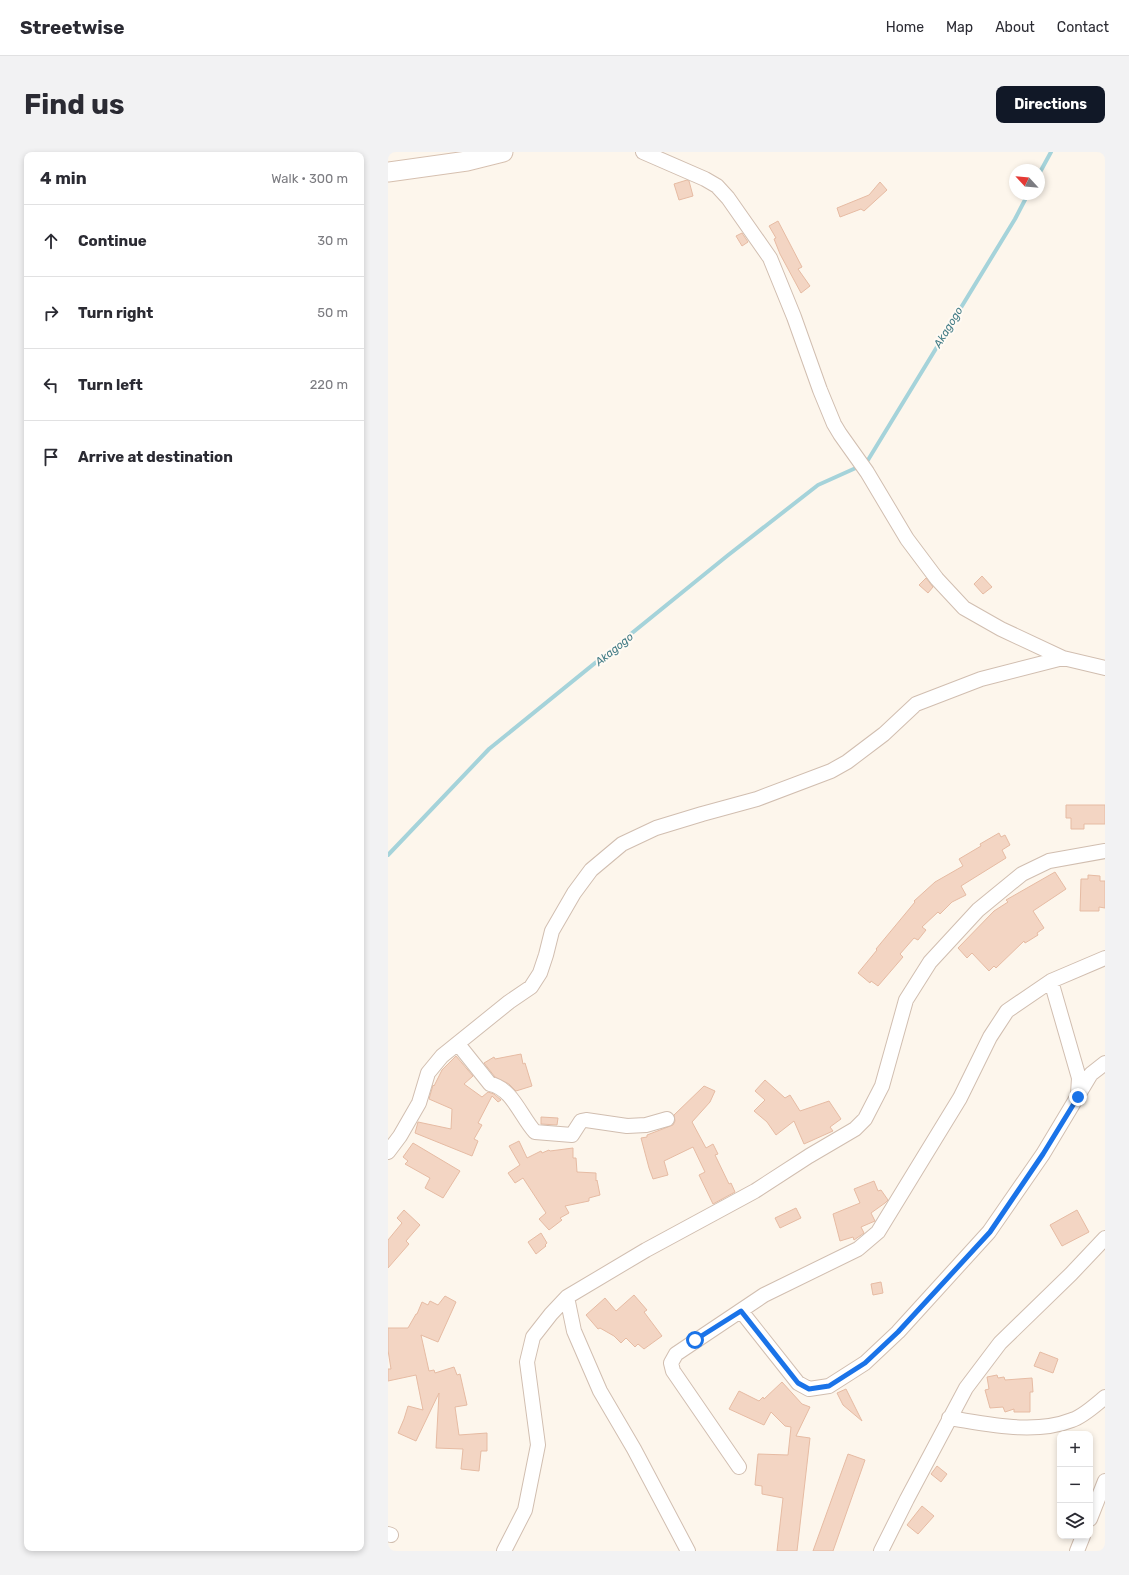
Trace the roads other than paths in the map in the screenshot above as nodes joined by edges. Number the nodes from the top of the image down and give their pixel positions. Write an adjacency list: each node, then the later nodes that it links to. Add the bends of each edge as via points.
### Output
1 (503, 152): 3 (main road, via 467,161)
2 (643, 152): 4 (street, via 717,186 770,258 834,424 867,472 907,540 929,569 964,608 1001,629)
3 (388, 172)
4 (1063, 658): 5 (street); 9 (street, via 981,679 916,704 884,734 847,762 830,771 757,799 656,828 622,844 591,870 574,893 552,931 540,973 530,988)
5 (1105, 668)
6 (1105, 851): 15 (street, via 1049,861 1022,874 978,910 930,962 906,1000 882,1086 865,1119 855,1129 755,1192 646,1250)
7 (1105, 958): 8 (street)
8 (1051, 981): 11 (street); 16 (street, via 1007,1011 990,1037 960,1098 878,1232 858,1248 764,1295)
9 (458, 1044): 12 (street, via 490,1084 502,1089 515,1103 535,1132 572,1135 581,1121 586,1120 627,1126 646,1125); 13 (street, via 442,1056 428,1073 419,1103)
10 (1105, 1063): 11 (street)
11 (1085, 1076): 16 (street, via 1078,1097 990,1232 898,1332 865,1363 829,1386 809,1389 798,1383)
12 (667, 1119)
13 (388, 1152)
14 (1105, 1238): 18 (street, via 1000,1343 966,1388)
15 (567, 1297): 23 (street, via 532,1337 527,1362 538,1445 525,1510); 24 (street, via 574,1331 600,1391)
16 (741, 1311): 19 (street, via 676,1354 671,1363 673,1371)
17 (1105, 1397): 18 (street, via 1073,1420 1041,1428)
18 (949, 1418): 25 (street)
19 (739, 1467)
20 (1105, 1481): 21 (street)
21 (1093, 1511)
22 (1082, 1539): 26 (street)
23 (504, 1551)
24 (688, 1551)
25 (881, 1551)
26 (1077, 1551)

